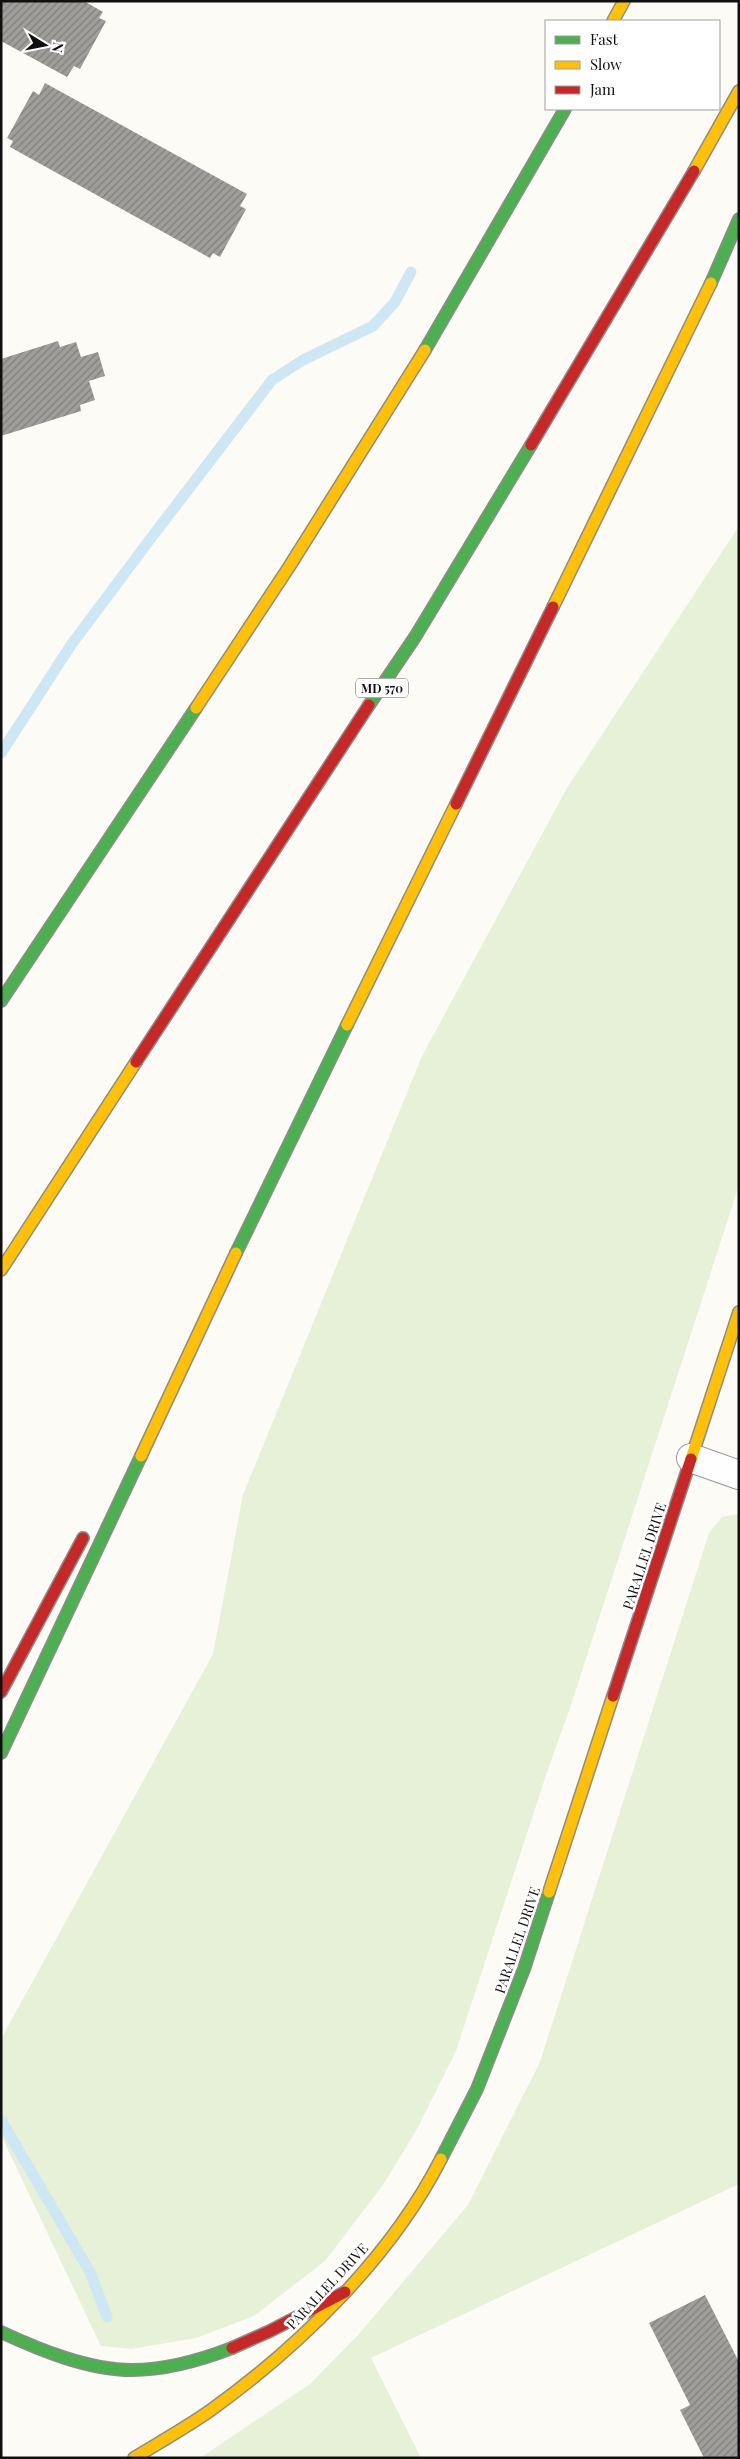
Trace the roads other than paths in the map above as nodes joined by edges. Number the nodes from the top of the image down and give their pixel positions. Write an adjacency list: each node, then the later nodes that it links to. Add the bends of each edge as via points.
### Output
1 (624, 1): 2 (main road)
2 (614, 20)
3 (739, 91): 8 (main road, MD 570, via 662,228 415,637)
4 (563, 110): 6 (main road, via 416,366 279,583)
5 (739, 218): 7 (main road, via 702,304)
6 (1, 1001)
7 (254, 1214): 10 (main road); 15 (main road)
8 (1, 1270)
9 (739, 1312): 11 (main road, PARALLEL DRIVE)
10 (139, 1431)
11 (691, 1458): 12 (street); 16 (main road, PARALLEL DRIVE, via 524,1969 477,2089 436,2169 395,2232)
12 (739, 1475)
13 (89, 1527): 14 (main road)
14 (1, 1692)
15 (1, 1753)
16 (345, 2292): 17 (main road, via 229,2350 176,2365 135,2371 88,2364 36,2349); 18 (main road, PARALLEL DRIVE, via 280,2356 210,2410)
17 (1, 2332)
18 (134, 2458)

